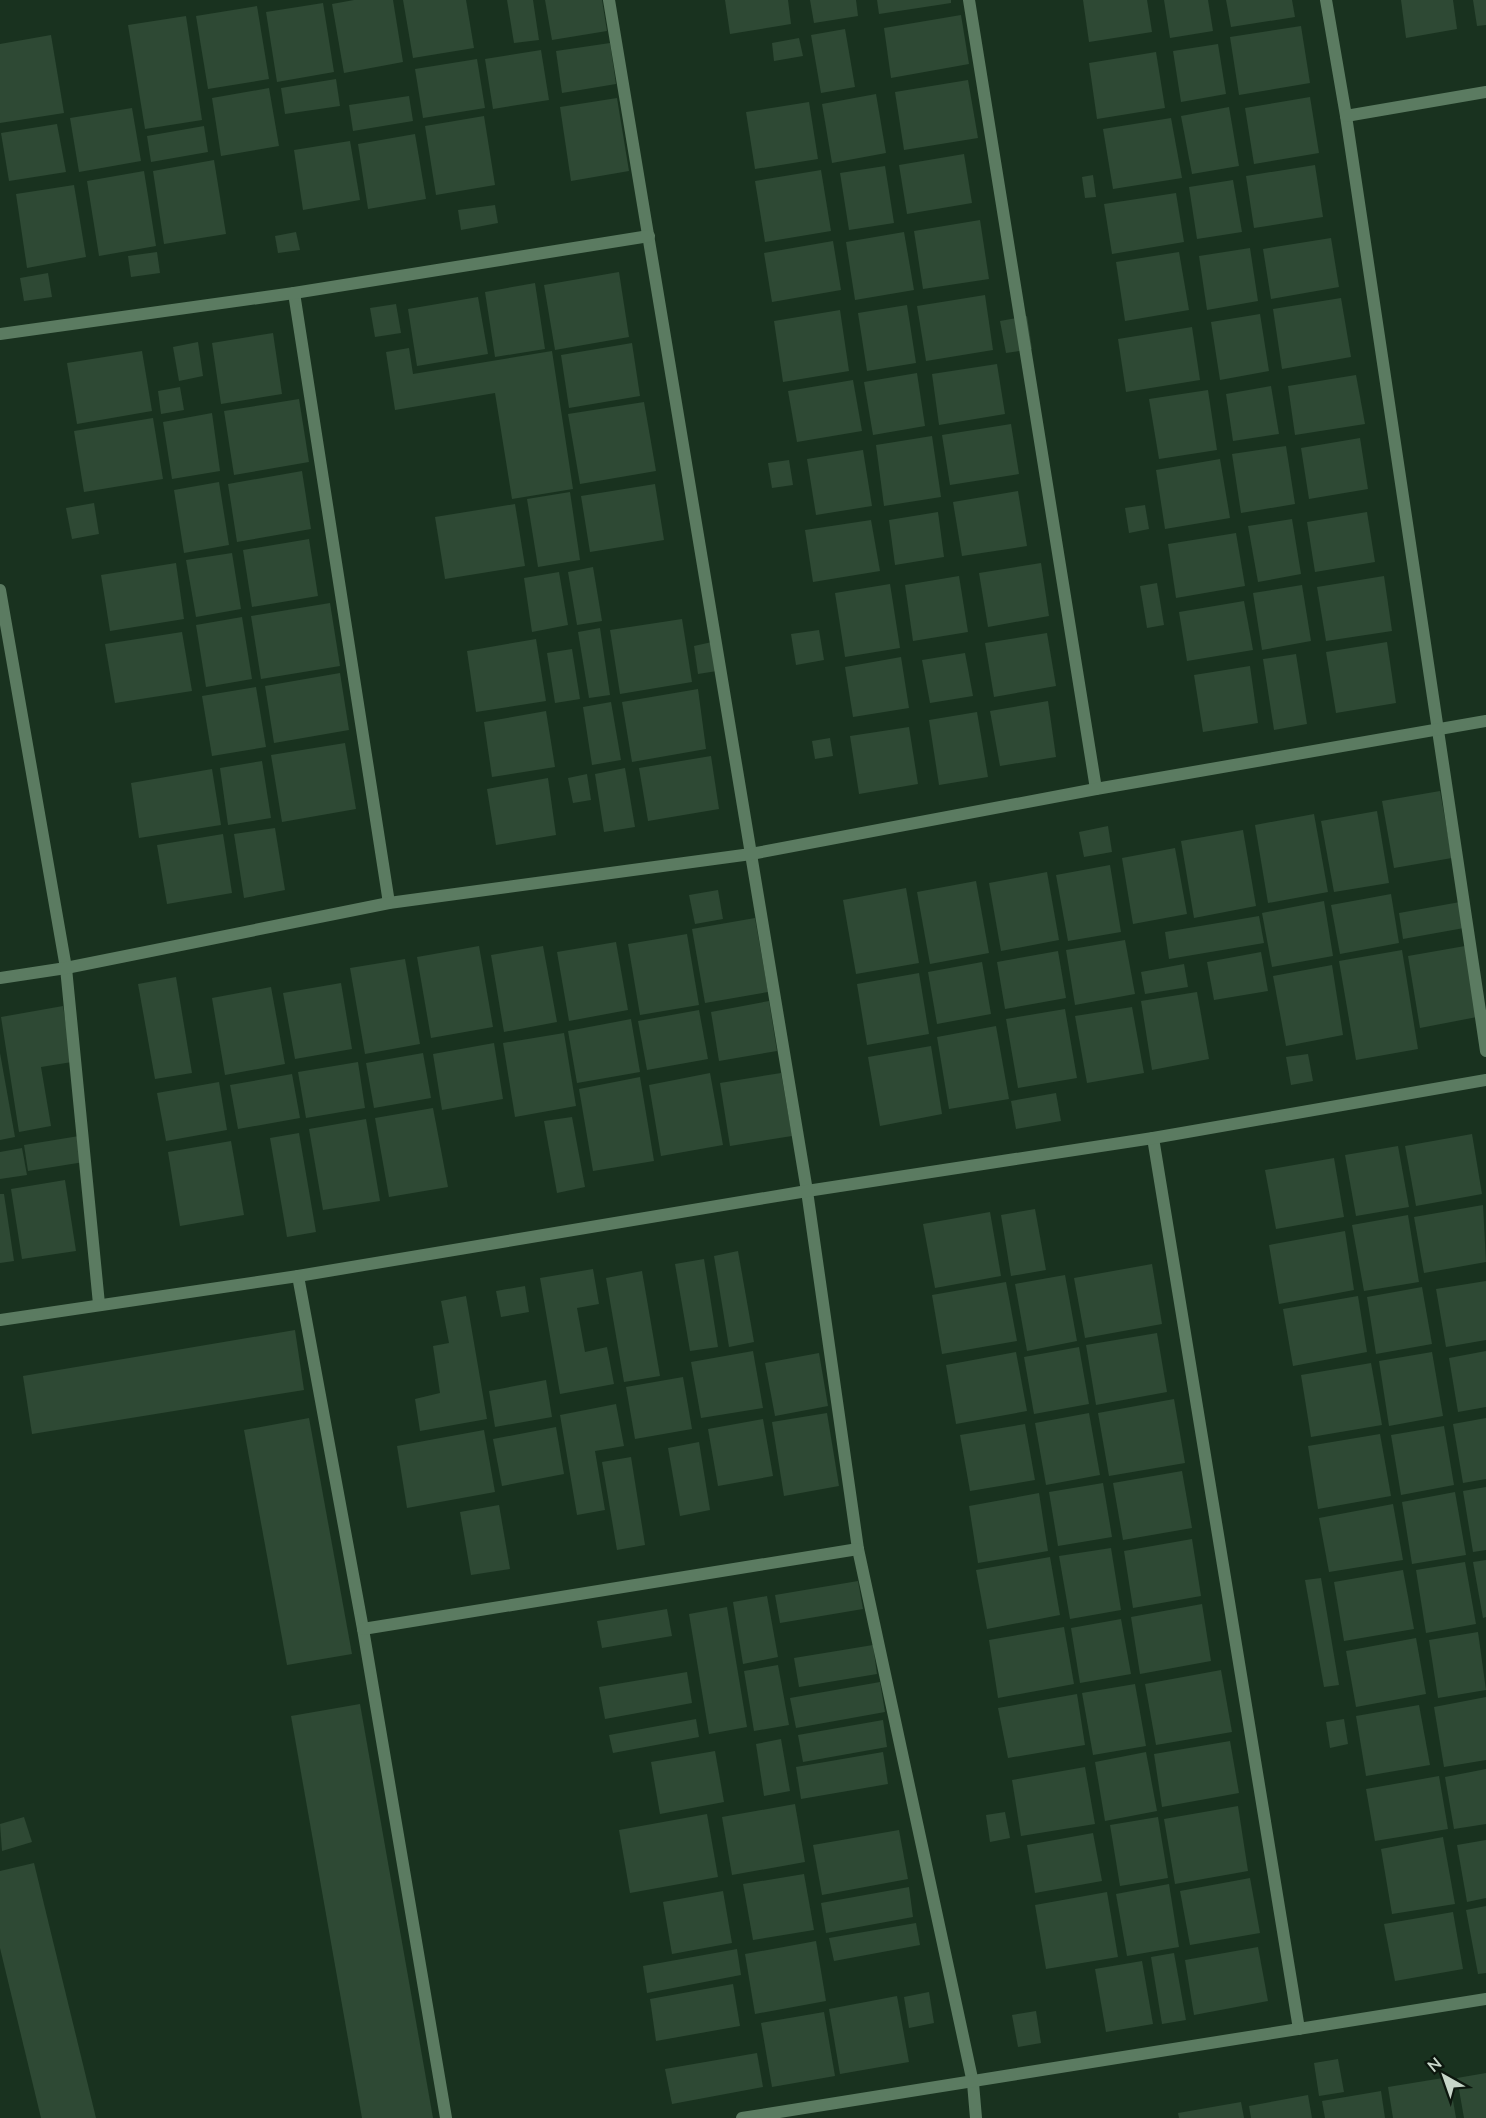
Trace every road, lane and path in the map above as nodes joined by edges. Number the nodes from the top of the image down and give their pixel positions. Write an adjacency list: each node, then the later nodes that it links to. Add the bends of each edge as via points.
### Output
1 (609, 0): 6 (street)
2 (969, 0): 12 (street)
3 (1326, 0): 5 (street)
4 (1486, 93): 5 (street)
5 (1346, 116): 11 (street)
6 (649, 236): 7 (street); 13 (street)
7 (294, 293): 8 (street); 14 (street)
8 (0, 334)
9 (0, 590): 15 (street)
10 (1486, 721): 11 (street)
11 (1436, 729): 12 (street); 17 (street)
12 (1096, 789): 13 (street)
13 (750, 854): 14 (street); 20 (street)
14 (389, 903): 15 (street)
15 (66, 968): 16 (street); 22 (street)
16 (0, 978)
17 (1486, 1051)
18 (1486, 1080): 19 (street)
19 (1153, 1138): 20 (street); 27 (street)
20 (807, 1191): 21 (street); 24 (street)
21 (298, 1275): 22 (street); 25 (street)
22 (99, 1304): 23 (street)
23 (0, 1320)
24 (858, 1549): 25 (street); 28 (street)
25 (363, 1629): 29 (street)
26 (1486, 1999): 27 (street)
27 (1299, 2029): 28 (street)
28 (973, 2083): 30 (street); 31 (street)
29 (446, 2118)
30 (742, 2118)
31 (976, 2118)

